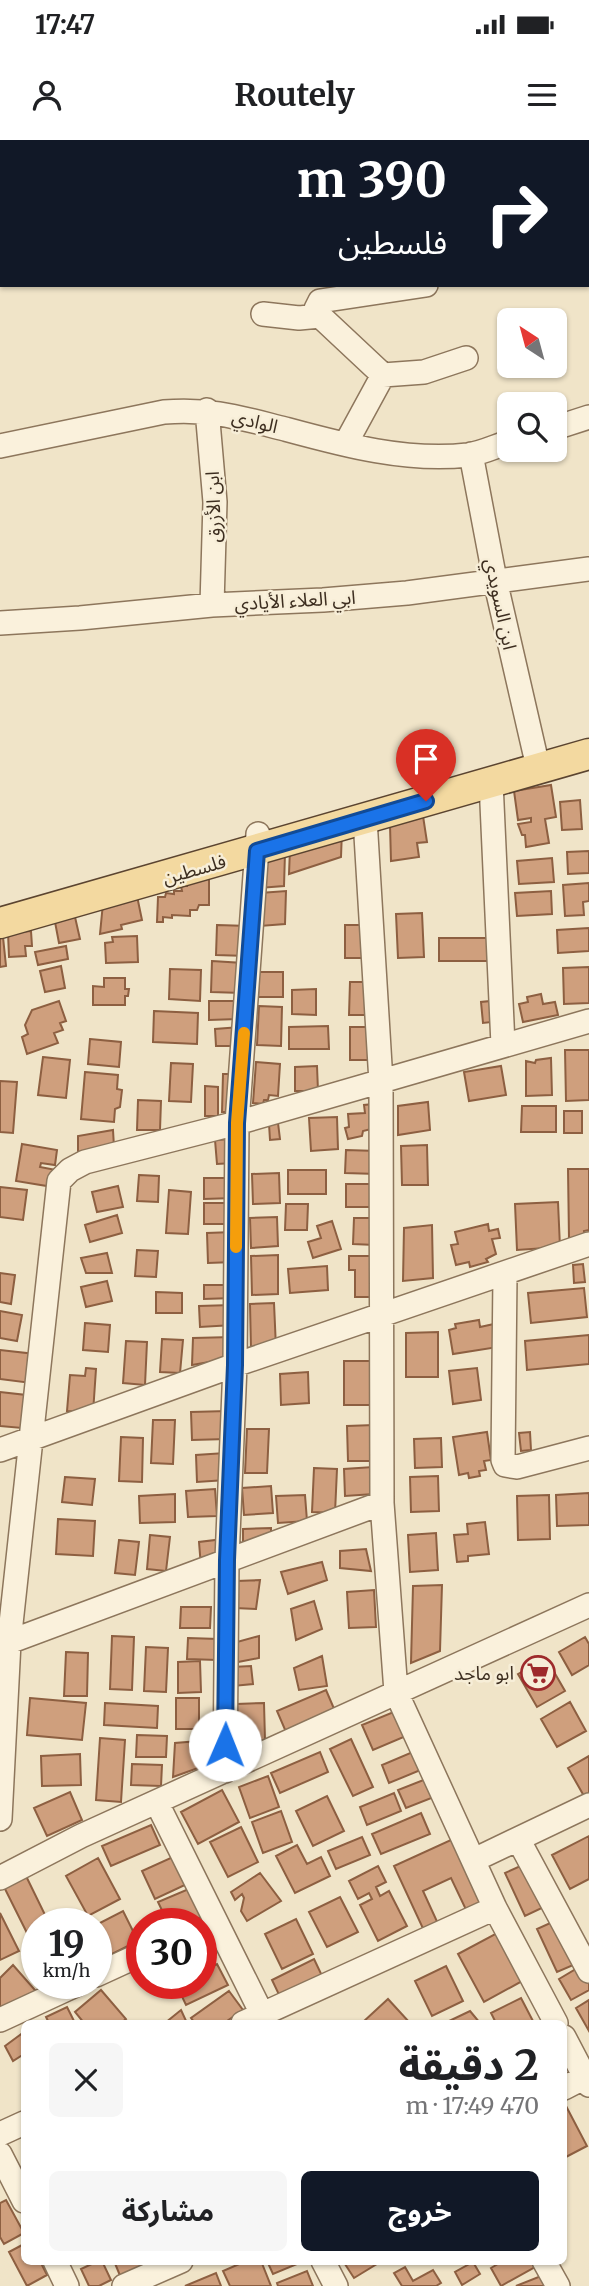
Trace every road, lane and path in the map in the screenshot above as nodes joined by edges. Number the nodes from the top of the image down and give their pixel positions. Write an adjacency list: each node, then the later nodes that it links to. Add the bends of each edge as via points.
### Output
1 (413, 287): 3 (street, via 320,301 316,309)
2 (263, 314): 3 (street)
3 (320, 316): 5 (street)
4 (466, 358): 5 (street, via 424,372)
5 (383, 375): 9 (street)
6 (207, 410): 9 (street, الوادي); 10 (street, الوادي, via 164,412); 15 (street, ابن الأزرق, via 215,502)
7 (589, 417): 8 (street)
8 (567, 424)
9 (346, 443): 12 (street, الوادي, via 414,456)
10 (0, 446)
11 (497, 446): 12 (street, الوادي)
12 (471, 454): 14 (street, ابن السويدي)
13 (589, 569): 14 (street, ابي العلاء الأيادي)
14 (495, 580): 15 (street, ابي العلاء الأيادي, via 407,593); 18 (street, ابن السويدي)
15 (212, 605): 16 (street, ابي العلاء الأيادي)
16 (0, 623)
17 (589, 739): 18 (main road, فلسطين)
18 (535, 754): 21 (main road, فلسطين)
19 (589, 754): 20 (main road, فلسطين)
20 (491, 782): 21 (main road, فلسطين); 27 (street)
21 (446, 787): 22 (main road, فلسطين); 23 (main road, فلسطين)
22 (365, 818): 23 (main road, فلسطين); 28 (street)
23 (257, 843): 24 (main road, فلسطين); 25 (main road, فلسطين); 29 (street)
24 (0, 906)
25 (0, 923)
26 (589, 1021): 27 (street)
27 (503, 1045): 28 (street)
28 (381, 1082): 29 (street); 32 (street)
29 (237, 1123): 33 (street); 34 (street, via 85,1162 59,1181)
30 (588, 1250): 31 (street)
31 (505, 1275): 32 (street); 35 (street, via 505,1465 517,1467)
32 (380, 1315): 33 (street); 37 (street)
33 (235, 1365): 34 (street); 38 (street)
34 (30, 1440): 36 (street); 40 (street)
35 (589, 1448)
36 (0, 1450)
37 (383, 1503): 38 (street); 41 (street)
38 (227, 1560): 40 (street); 42 (street)
39 (589, 1605): 41 (street)
40 (9, 1642): 45 (street)
41 (396, 1692): 42 (street); 47 (street)
42 (225, 1771): 43 (street)
43 (157, 1803): 48 (street); 52 (street)
44 (589, 1805): 46 (street)
45 (0, 1819)
46 (518, 1839): 47 (street); 50 (street)
47 (474, 1860): 49 (street)
48 (0, 1878)
49 (495, 1908): 52 (street); 54 (street)
50 (589, 1971)
51 (45, 1999): 53 (street)
52 (252, 2019)
53 (0, 2020)
54 (554, 2020)
55 (567, 2042): 56 (street)
56 (588, 2079): 57 (street)
57 (567, 2087)
58 (21, 2124): 59 (street)
59 (0, 2134)
60 (0, 2154): 61 (street)
61 (21, 2195)
62 (57, 2265): 66 (street)
63 (172, 2265): 67 (street)
64 (325, 2265): 68 (street)
65 (546, 2265): 69 (street)
66 (67, 2286)
67 (124, 2286)
68 (336, 2286)
69 (558, 2286)

